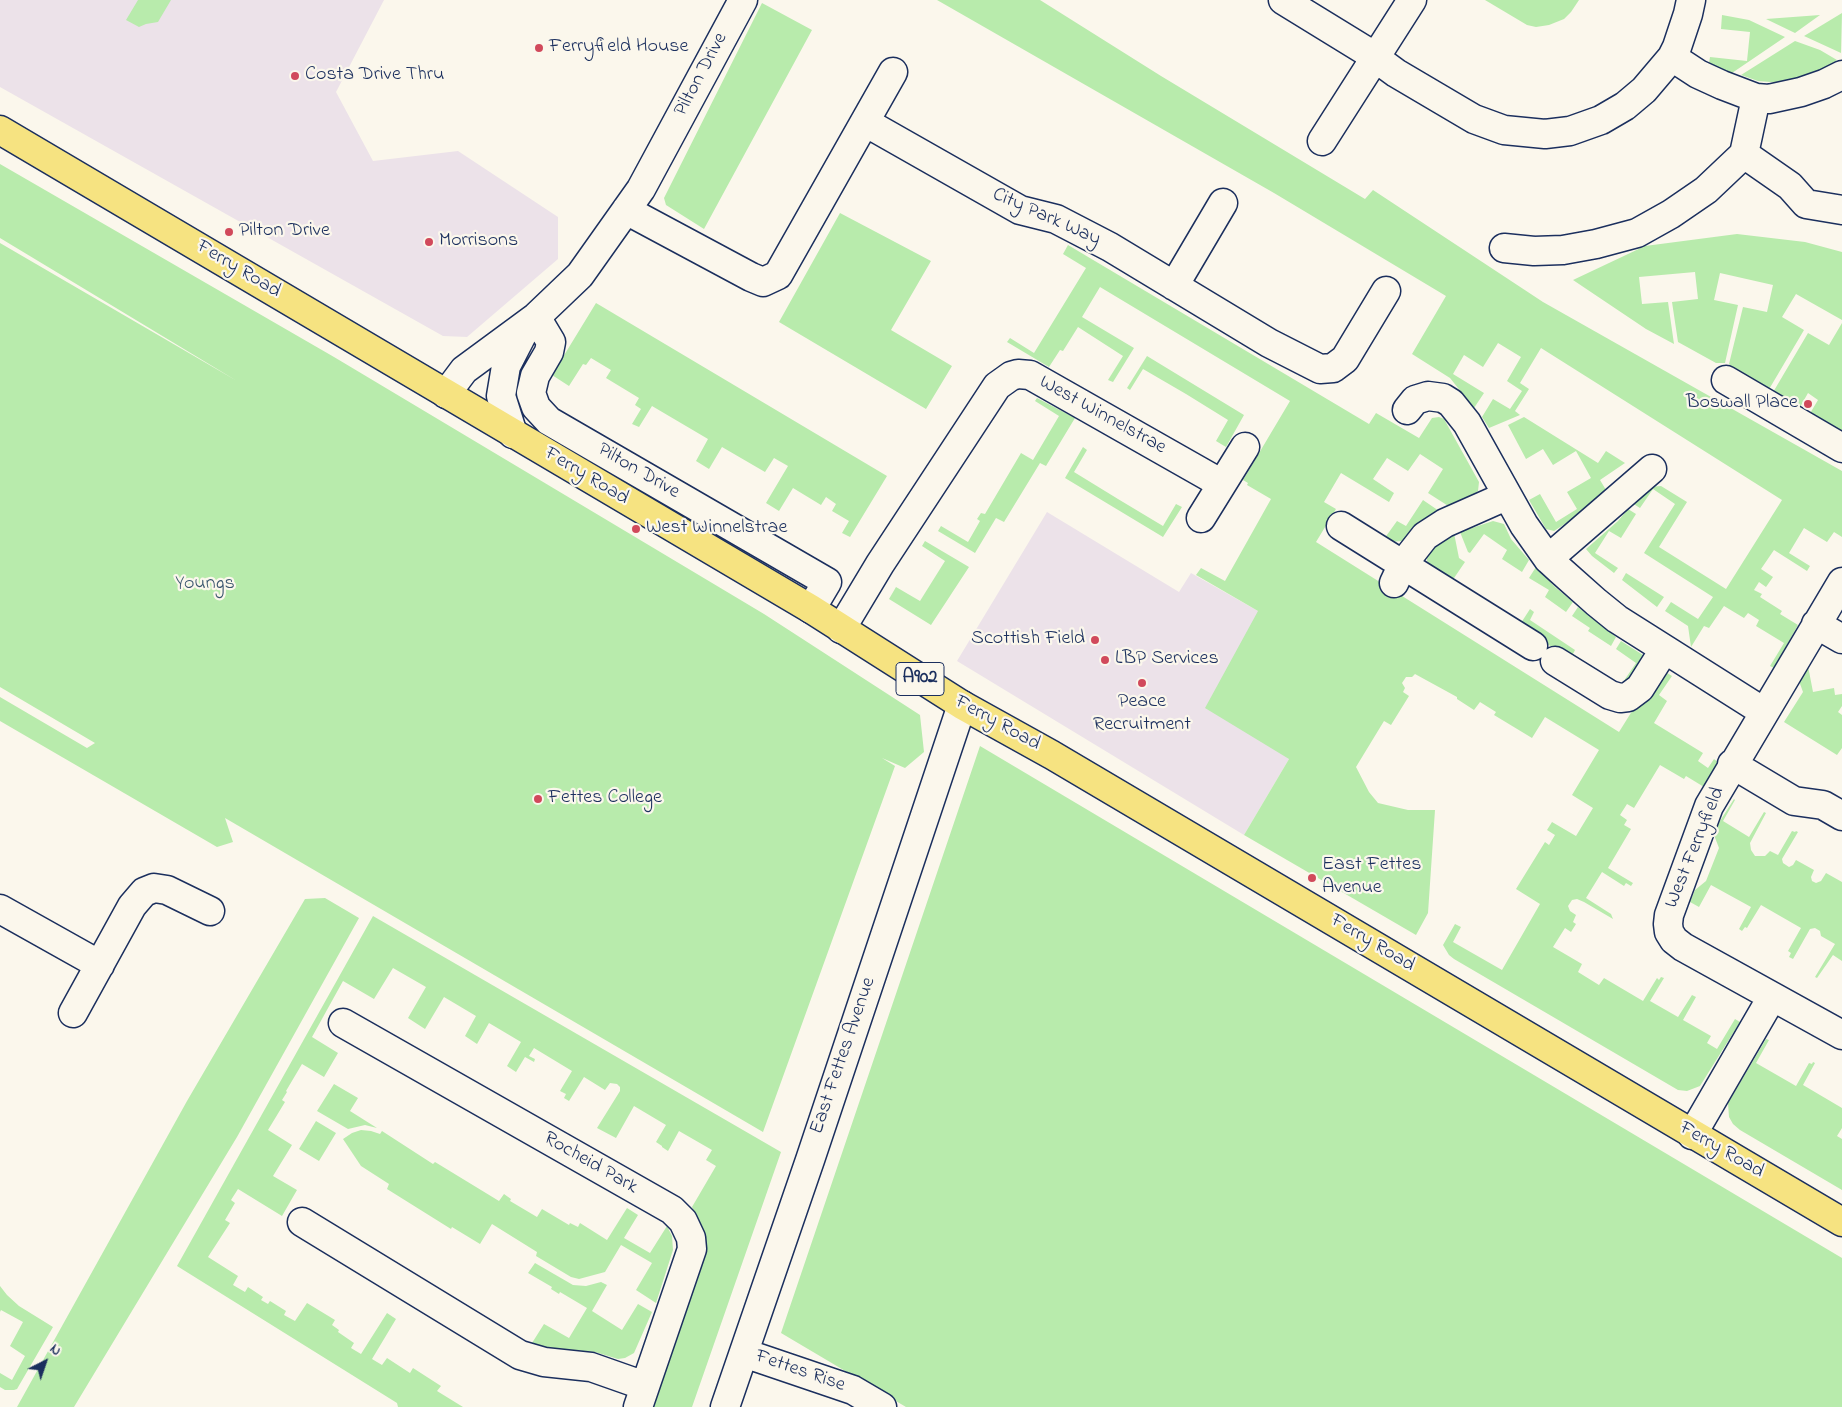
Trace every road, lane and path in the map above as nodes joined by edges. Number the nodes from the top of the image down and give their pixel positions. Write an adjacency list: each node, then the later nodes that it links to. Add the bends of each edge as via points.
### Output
1 (743, 0): 15 (street, Pilton Drive, via 641,189)
2 (1283, 0): 6 (street)
3 (1412, 0): 6 (street)
4 (1691, 0): 5 (street, via 1682,35)
5 (1672, 57): 6 (street, via 1644,90 1617,112 1584,127 1545,134 1504,130 1474,119); 9 (street, via 1698,74)
6 (1374, 58): 12 (street)
7 (893, 72): 10 (street)
8 (1842, 75): 9 (street, via 1785,97)
9 (1756, 98): 13 (street)
10 (865, 122): 15 (street, via 778,275 763,282); 18 (street, City Park Way, via 1020,210 1056,219)
11 (0, 130): 22 (main road, Ferry Road / A902)
12 (1322, 141)
13 (1744, 154): 16 (street, via 1790,186 1806,204); 17 (street, via 1706,190 1638,233 1563,250)
14 (1222, 203): 18 (street)
15 (626, 210): 20 (street, Pilton Drive, via 580,275)
16 (1842, 210)
17 (1504, 248)
18 (1174, 286): 19 (street, City Park Way, via 1269,343 1320,369 1333,368 1345,359)
19 (1386, 291)
20 (532, 320): 22 (street, Pilton Drive, via 464,370); 24 (street, Pilton Drive, via 506,366 502,396); 35 (street, Pilton Drive, via 551,342 550,352 535,376 531,393 536,407 549,421 827,582)
21 (1726, 380): 26 (street)
22 (446, 394): 24 (main road, Ferry Road / A902)
23 (1407, 410): 29 (street, via 1415,400 1428,396 1451,403 1467,423)
24 (513, 434): 35 (main road, Ferry Road / A902)
25 (1245, 447): 28 (street)
26 (1842, 448)
27 (1652, 469): 32 (street)
28 (1222, 484): 30 (street); 37 (street, West Winnelstrae, via 1030,375 1011,376 997,386)
29 (1506, 496): 32 (street); 33 (street, via 1434,530 1416,544)
30 (1201, 518)
31 (1341, 526): 33 (street)
32 (1548, 559): 40 (street, via 1596,602)
33 (1398, 574): 39 (street)
34 (1842, 582): 36 (street, West Ferryfield)
35 (811, 610): 37 (main road, Ferry Road / A902)
36 (1816, 624): 38 (street); 43 (street, West Ferryfield)
37 (841, 629): 42 (main road, Ferry Road / A902)
38 (1842, 639)
39 (1533, 646)
40 (1664, 650): 41 (street, via 1640,688 1620,698); 43 (street)
41 (1555, 661)
42 (962, 705): 53 (main road, Ferry Road / A902, via 1061,760); 56 (street, East Fettes Avenue)
43 (1764, 712): 44 (street, West Ferryfield)
44 (1732, 764): 45 (street, West Ferryfield, via 1794,801 1823,805); 49 (street, West Ferryfield, via 1705,814 1669,915 1669,932 1683,948)
45 (1842, 816)
46 (0, 909): 48 (street)
47 (210, 911): 48 (street, via 167,890 148,890 132,906)
48 (100, 965): 50 (street)
49 (1772, 996): 52 (street, West Ferryfield); 53 (street)
50 (73, 1014)
51 (343, 1023): 57 (street, Rocheid Park, via 672,1210 684,1221 692,1249)
52 (1842, 1035)
53 (1692, 1135): 55 (main road, Ferry Road / A902)
54 (302, 1222): 57 (street, Rocheid Park, via 520,1355 544,1362 591,1367)
55 (1842, 1222)
56 (744, 1353): 58 (street, East Fettes Avenue); 59 (street, Fettes Rise, via 853,1390)
57 (641, 1397)
58 (725, 1407)
59 (882, 1407)

